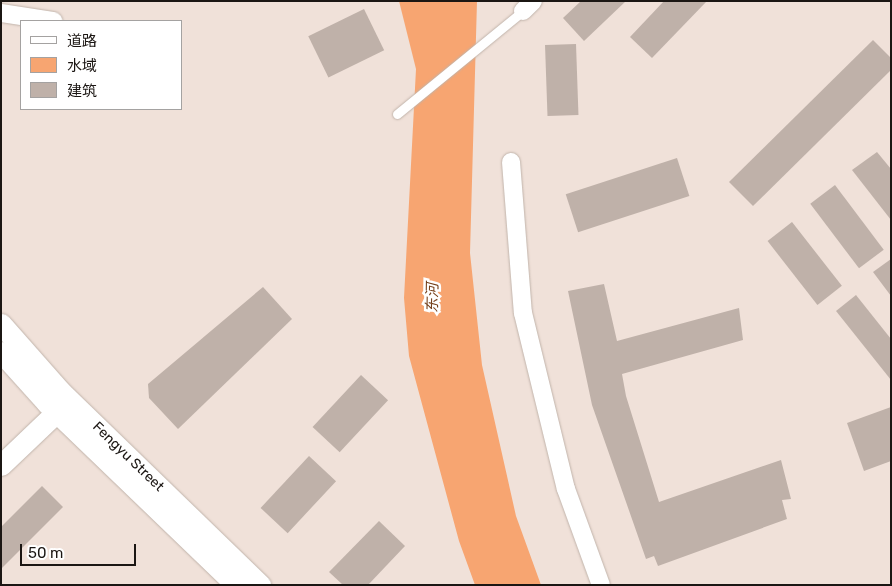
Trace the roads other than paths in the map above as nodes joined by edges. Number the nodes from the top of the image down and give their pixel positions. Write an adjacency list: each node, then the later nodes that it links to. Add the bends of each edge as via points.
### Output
1 (528, 6): 4 (lane)
2 (1, 13): 3 (street)
3 (46, 20)
4 (397, 114)
5 (511, 162): 13 (street, via 524,312 566,489)
6 (1, 324): 8 (street, Fengyu Street)
7 (1, 352): 8 (street, Fengyu Street)
8 (58, 402): 9 (street); 10 (street); 11 (street, Fengyu Street); 12 (street, Fengyu Street)
9 (1, 447)
10 (1, 465)
11 (236, 585)
12 (260, 585)
13 (601, 585)

